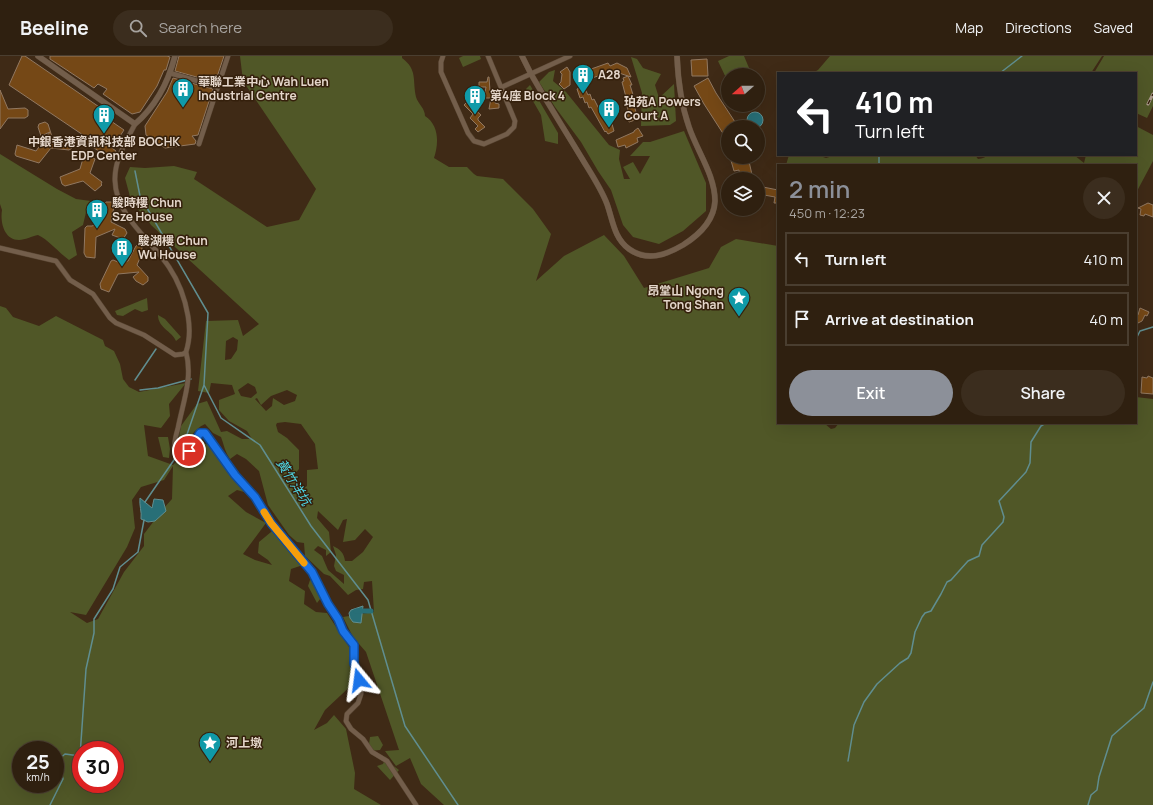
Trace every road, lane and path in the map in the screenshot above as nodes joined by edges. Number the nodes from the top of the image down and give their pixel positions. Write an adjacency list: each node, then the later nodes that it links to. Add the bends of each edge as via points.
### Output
1 (38, 56): 13 (street)
2 (175, 56): 9 (street)
3 (228, 56): 11 (street)
4 (443, 56): 12 (street, via 441,72 474,141 484,144 507,134 514,127 514,115)
5 (488, 56): 12 (street)
6 (522, 56): 10 (street)
7 (570, 56): 10 (street)
8 (677, 56): 10 (street, via 684,113 712,181 715,204 712,214 699,233 676,249 654,256 637,254 620,240 602,194)
9 (170, 73): 11 (street); 13 (street, via 165,86 146,114)
10 (531, 74): 12 (street)
11 (218, 87): 14 (street)
12 (502, 87)
13 (135, 124): 16 (street, via 116,166 117,194 126,214 164,259 178,283 188,318)
14 (199, 144)
15 (0, 248): 16 (street, via 56,261 70,280 93,294 110,318 144,335 175,355)
16 (186, 352): 17 (street, via 188,384 176,434 175,452 180,456 186,455 200,433 205,433 235,475 255,497 271,523 314,575 343,631 354,646 354,663 361,694 358,703 346,715 347,722 371,751 387,762)
17 (416, 805)

